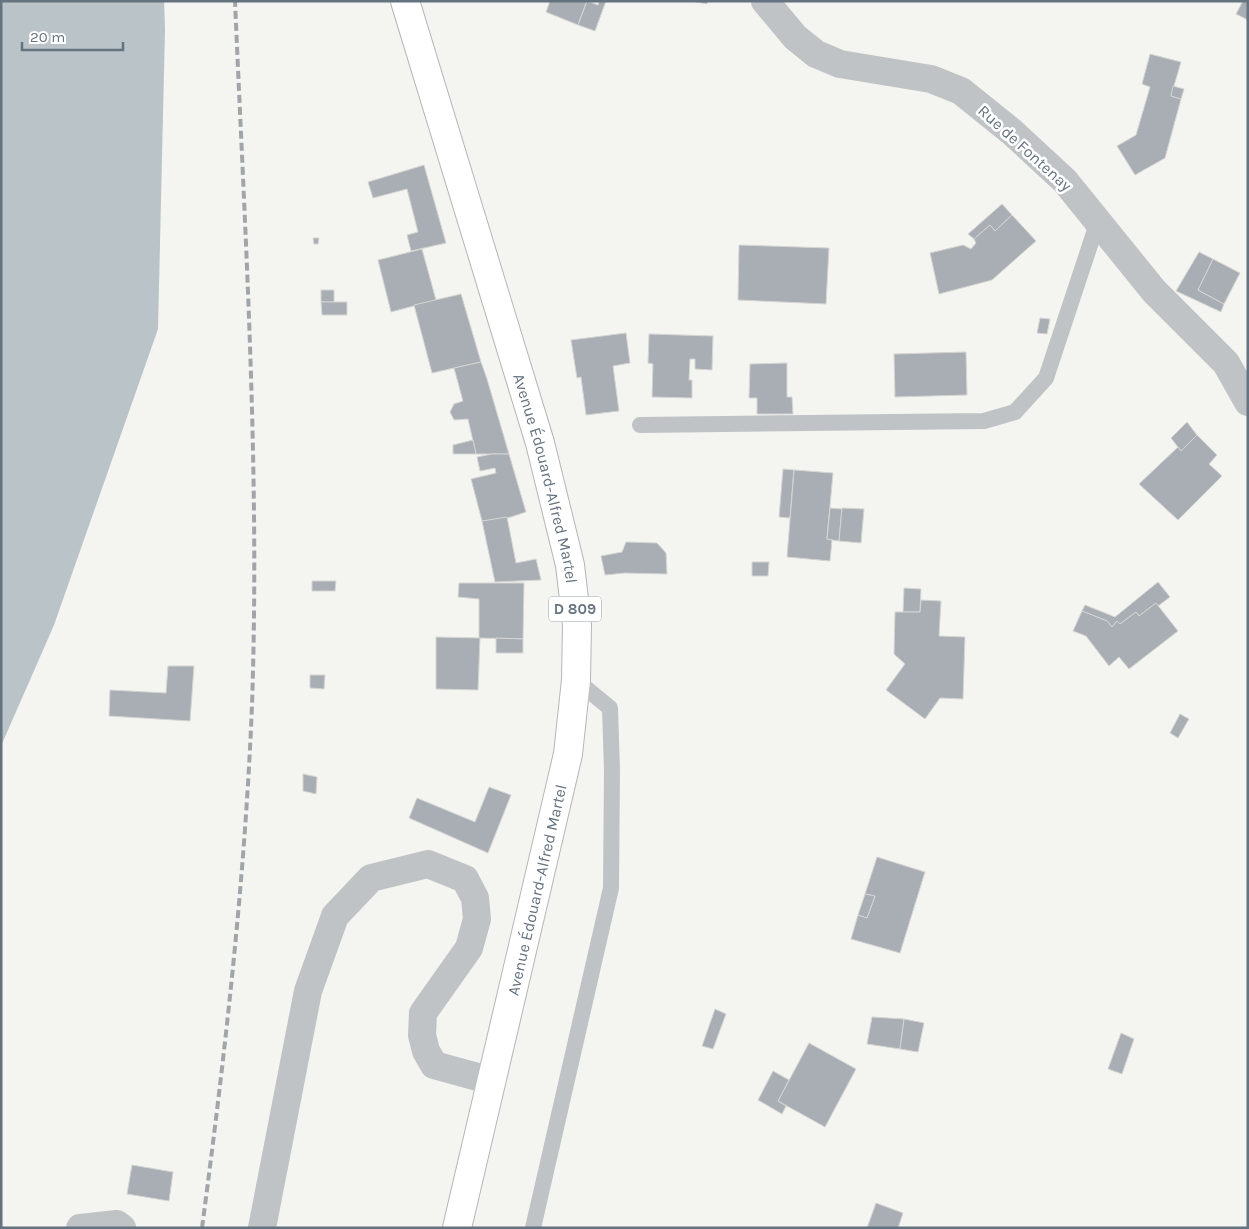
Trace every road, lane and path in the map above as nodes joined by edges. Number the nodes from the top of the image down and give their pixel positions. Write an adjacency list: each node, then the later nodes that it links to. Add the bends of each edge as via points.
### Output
1 (405, 1): 6 (main road, Avenue Édouard-Alfred Martel / D 809, via 558,508 570,565 577,625)
2 (765, 1): 3 (street, Rue de Fontenay, via 795,38 816,54 840,64 931,79 961,91 1065,181)
3 (1098, 221): 4 (street, Rue de Fontenay, via 1154,291 1226,363); 5 (lane, via 1046,378 1015,412 984,421)
4 (1248, 402)
5 (640, 425)
6 (576, 680): 7 (main road, Avenue Édouard-Alfred Martel / D 809, via 568,754); 12 (lane, via 610,708 611,888)
7 (492, 1081): 10 (street, via 434,1065 422,1036 423,1014 469,948 478,919 475,898 465,879 428,864 371,878 335,916 308,991); 11 (main road, Avenue Édouard-Alfred Martel / D 809)
8 (80, 1228): 9 (street, via 117,1224)
9 (122, 1228)
10 (262, 1228)
11 (457, 1228)
12 (533, 1228)

